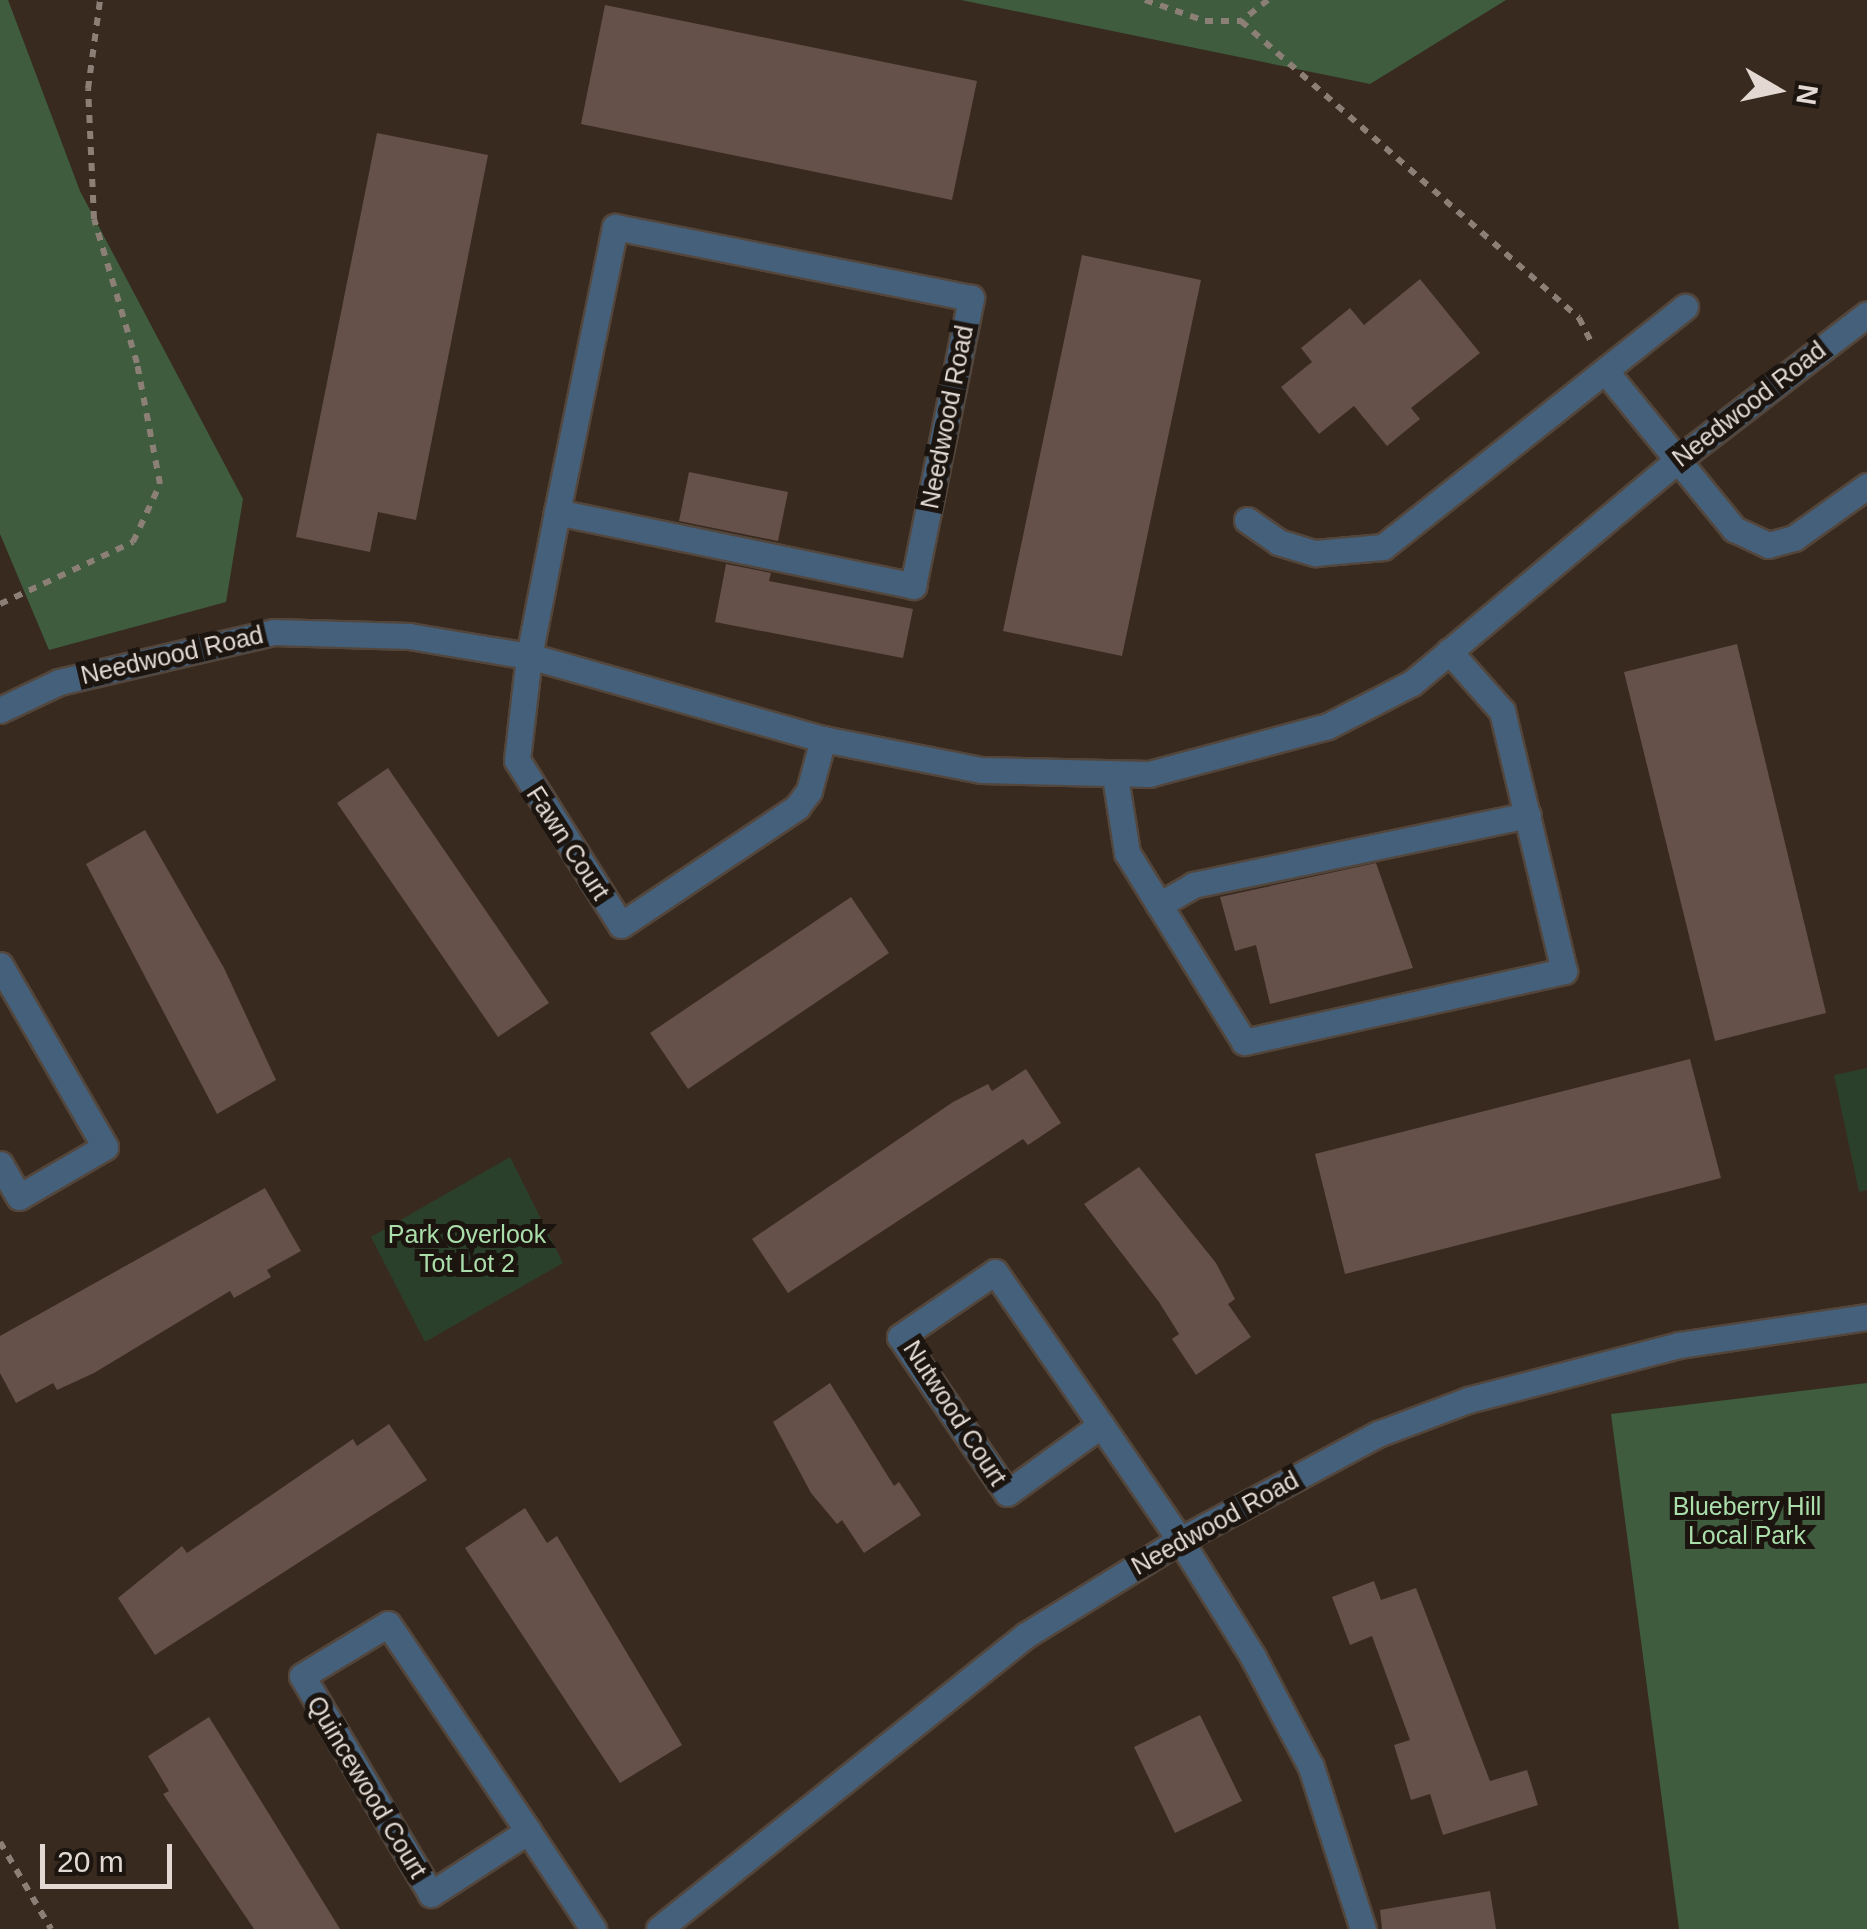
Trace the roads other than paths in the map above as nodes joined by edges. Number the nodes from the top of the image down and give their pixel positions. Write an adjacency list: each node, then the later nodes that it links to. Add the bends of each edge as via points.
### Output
1 (1685, 307): 3 (street)
2 (1867, 314): 4 (street, Needwood Road)
3 (1606, 372): 4 (street); 7 (street, via 1383,546 1316,553 1278,542)
4 (1679, 458): 5 (street, via 1734,529 1768,545 1794,538); 8 (street, Needwood Road)
5 (1867, 486)
6 (557, 512): 6 (street, Needwood Road, via 614,227 970,298 913,586); 9 (street, Needwood Road)
7 (1247, 520)
8 (1450, 651): 12 (street, Needwood Road, via 1412,683 1328,726 1215,758); 13 (street, via 1502,711)
9 (529, 656): 10 (street, Needwood Road, via 409,636 274,632 59,682); 11 (street, Needwood Road); 11 (street, Fawn Court, via 517,760 621,924 797,806 809,790)
10 (0, 710)
11 (823, 739): 12 (street, Needwood Road, via 980,770)
12 (1115, 776): 14 (street, via 1127,853)
13 (1528, 814): 14 (street, via 1193,885); 14 (street, via 1564,972 1244,1042)
14 (1159, 905)
15 (0, 966): 16 (street, via 105,1147 19,1197)
16 (0, 1164)
17 (1867, 1316): 19 (street, Needwood Road, via 1678,1345 1468,1400 1378,1434)
18 (1102, 1425): 18 (street, Nutwood Court, via 1007,1492 900,1337 995,1272); 19 (street, Nutwood Court)
19 (1180, 1540): 22 (street, Needwood Road, via 1026,1634); 23 (street, Nutwood Court, via 1311,1767)
20 (528, 1832): 20 (street, Quincewood Court, via 431,1894 302,1676 388,1624); 21 (street, Quincewood Court)
21 (593, 1929)
22 (658, 1929)
23 (1364, 1929)

